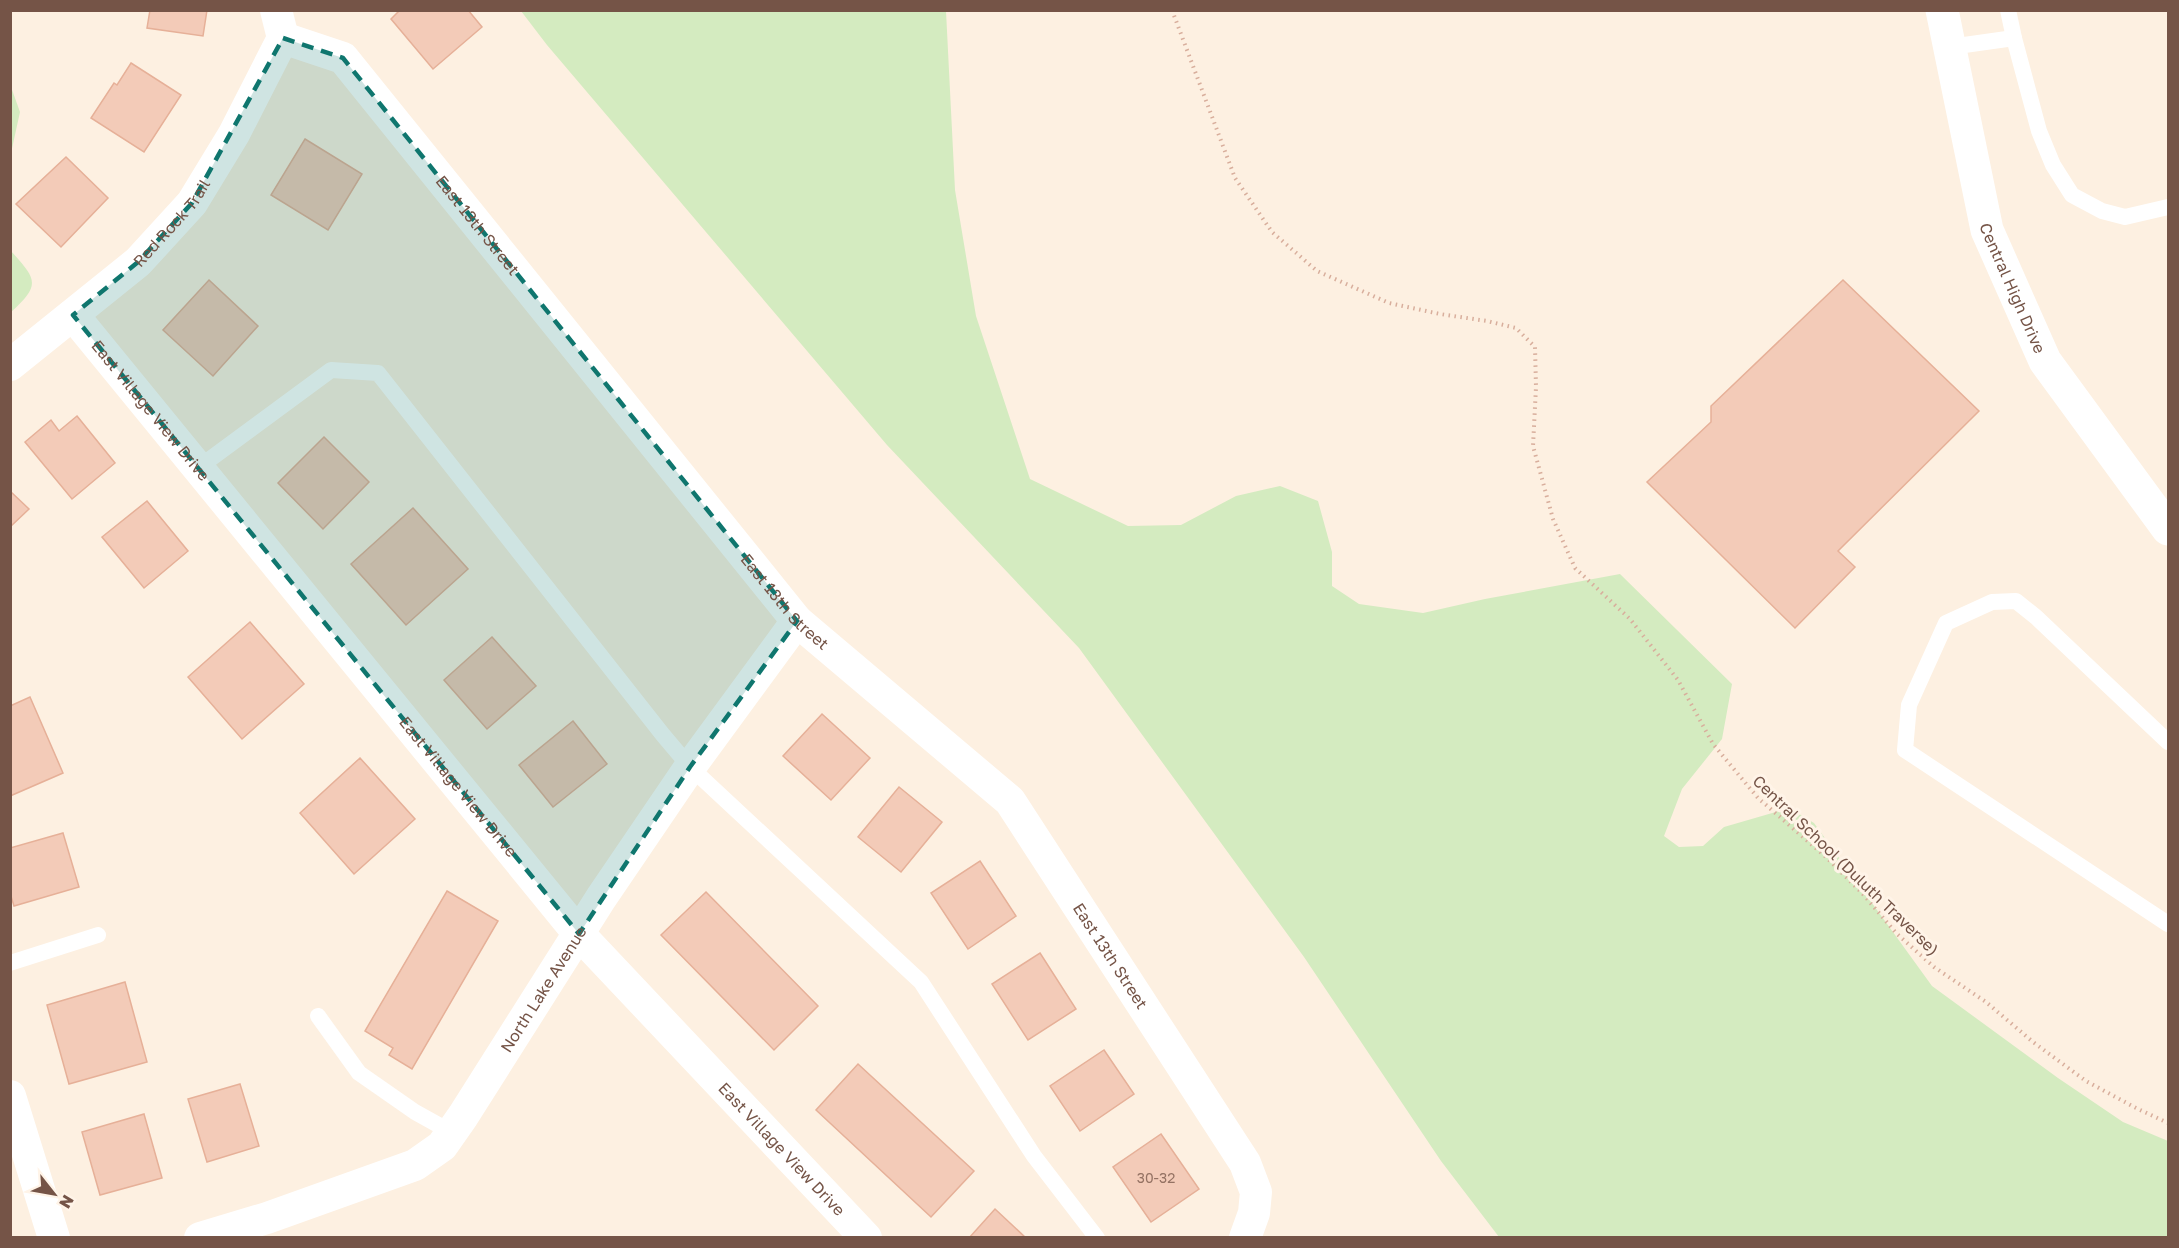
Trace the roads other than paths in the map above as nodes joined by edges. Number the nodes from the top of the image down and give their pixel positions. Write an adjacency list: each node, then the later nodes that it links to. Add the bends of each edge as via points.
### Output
1 (1942, 10): 5 (street, Central High Drive)
2 (2008, 10): 4 (lane)
3 (279, 24): 7 (street, Red Rock Trail, via 234,134 192,202 138,262); 11 (street, East 13th Street, via 343,58)
4 (2014, 38): 5 (lane); 6 (lane, via 2039,131 2053,165 2072,195 2102,212 2125,216)
5 (1950, 47): 10 (street, Central High Drive, via 1987,230 2045,361)
6 (2169, 207)
7 (73, 315): 8 (street, Red Rock Trail); 9 (street, East Village View Drive)
8 (10, 365)
9 (198, 468): 13 (lane, via 331,370 378,373); 15 (street, East Village View Drive)
10 (2169, 529)
11 (797, 621): 13 (street, North Lake Avenue); 26 (street, East 13th Street, via 1010,801 1245,1162 1256,1192)
12 (2169, 742): 14 (lane, via 2016,601 1992,602 1946,623 1909,705 1905,750)
13 (690, 767): 15 (street, North Lake Avenue); 25 (lane, via 921,982 1034,1156)
14 (2169, 924)
15 (579, 934): 20 (street, North Lake Avenue); 24 (street, East Village View Drive)
16 (98, 935): 17 (lane)
17 (10, 963)
18 (318, 1016): 20 (lane, via 359,1073)
19 (10, 1096): 22 (street)
20 (451, 1132): 21 (street, North Lake Avenue, via 442,1146 415,1166)
21 (270, 1228): 23 (street, North Lake Avenue)
22 (54, 1238)
23 (200, 1238)
24 (867, 1238)
25 (1097, 1238)
26 (1245, 1238)

